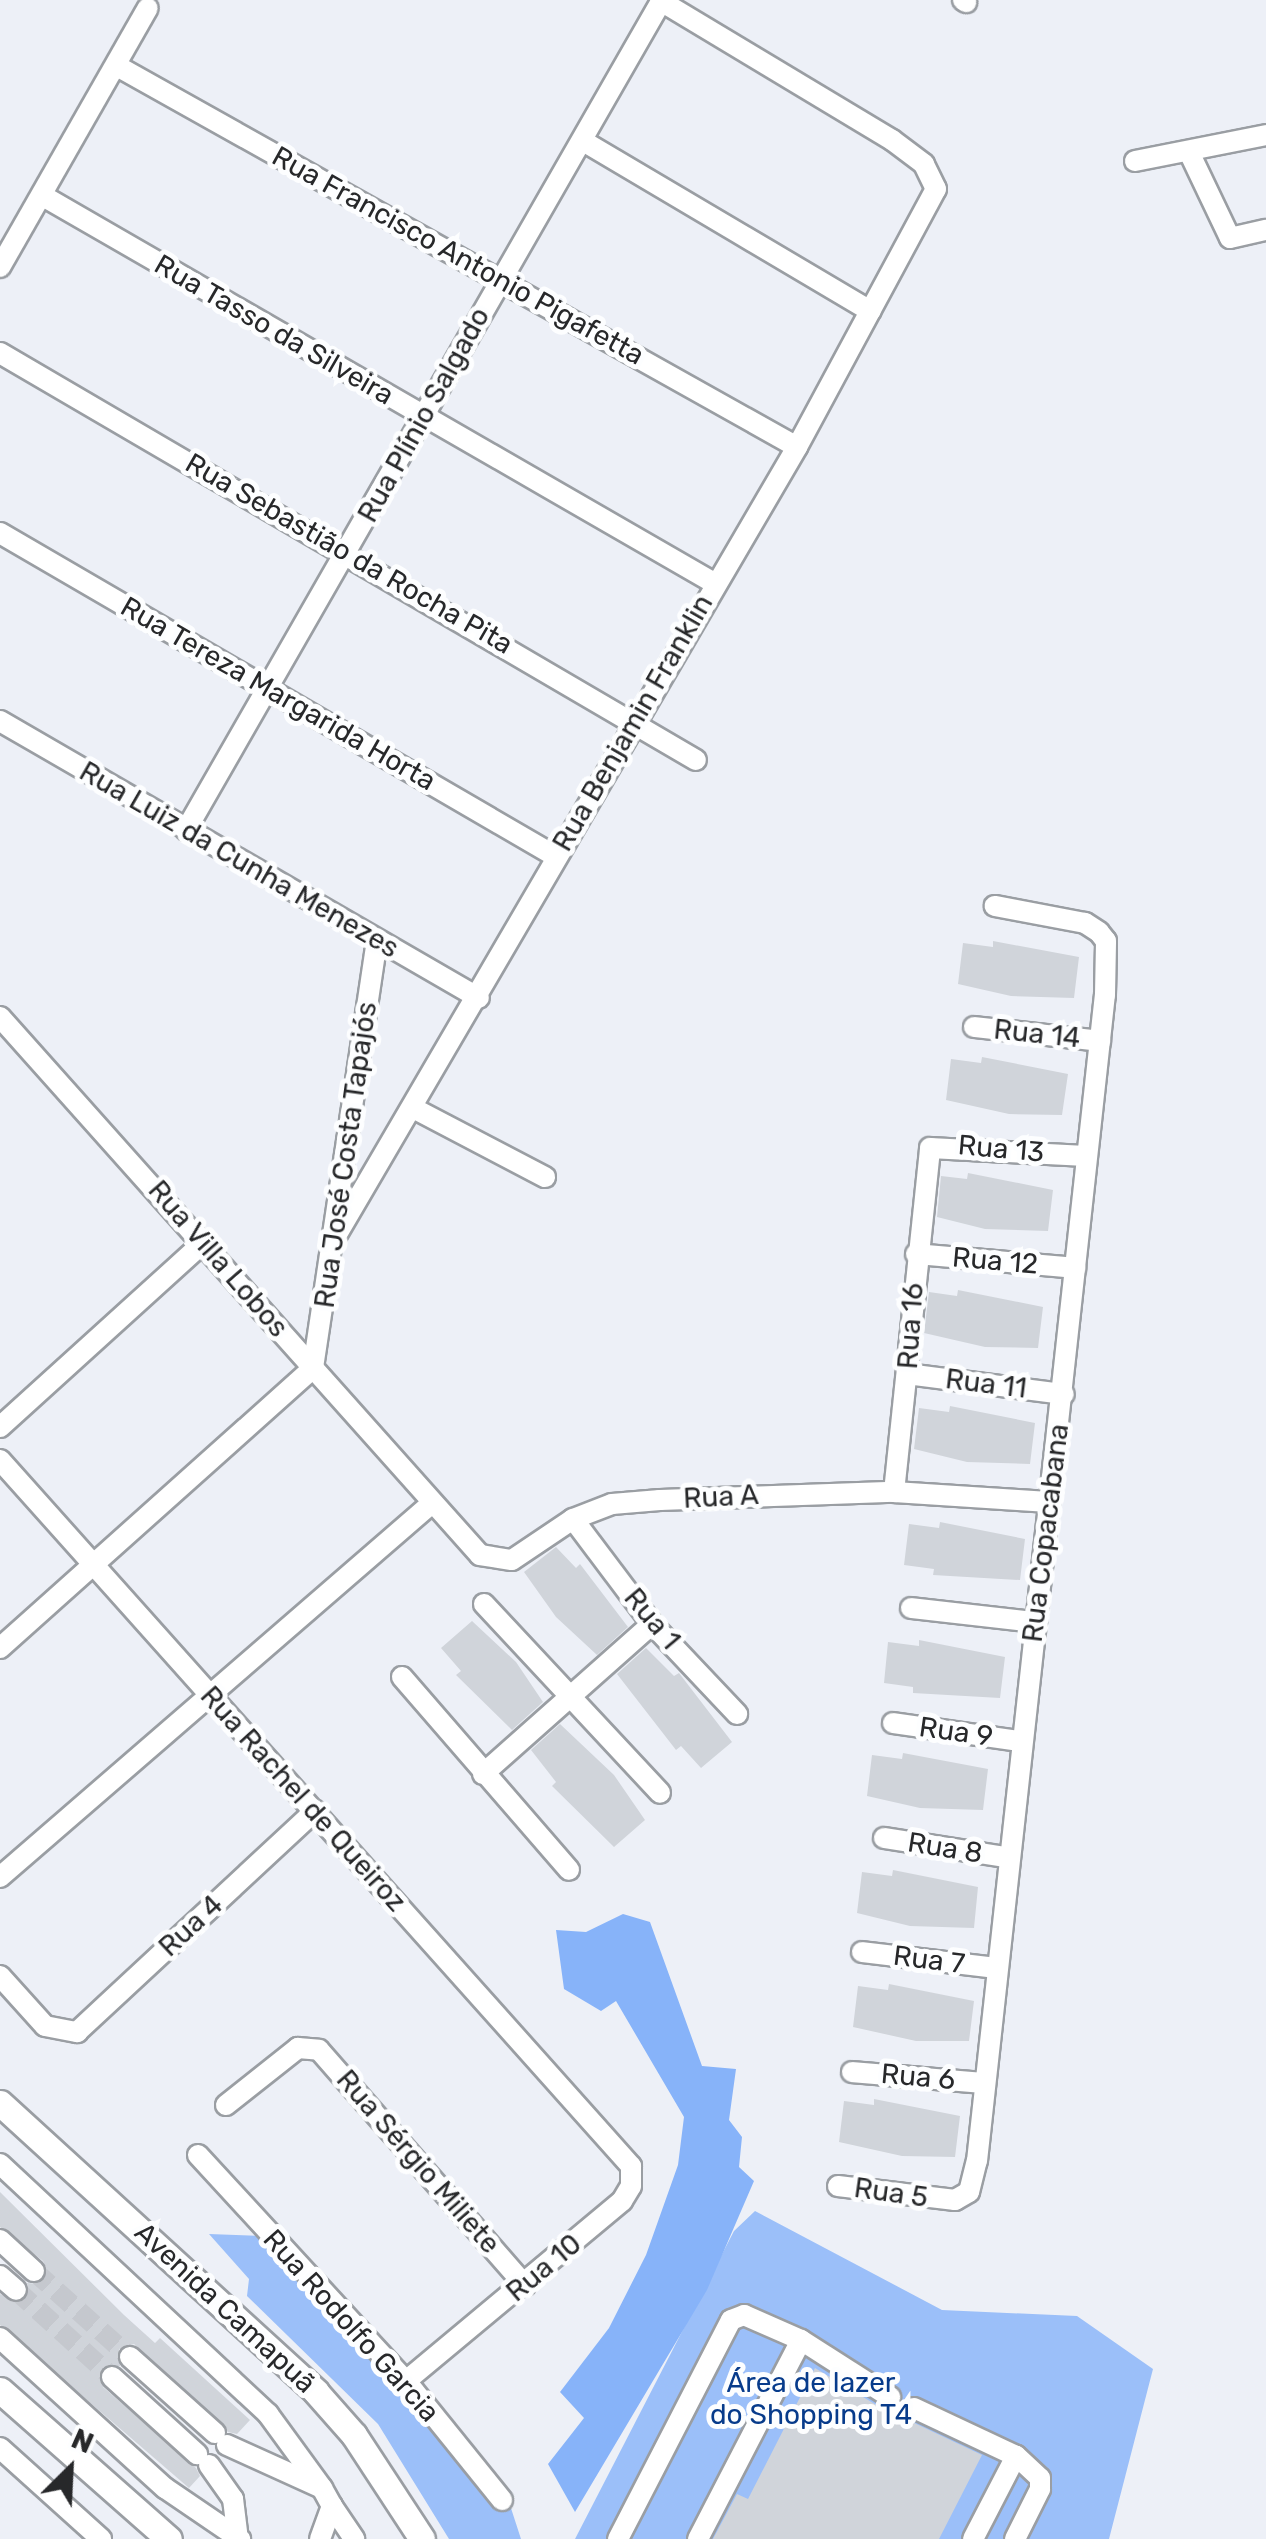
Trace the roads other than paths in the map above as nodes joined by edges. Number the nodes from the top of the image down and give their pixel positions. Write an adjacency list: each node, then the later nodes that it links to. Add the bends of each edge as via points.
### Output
1 (662, 1): 5 (street, Rua Plínio Salgado); 12 (street, Rua Benjamin Franklin, via 912,153 934,176 929,209)
2 (148, 8): 3 (street)
3 (117, 66): 8 (street); 11 (street, Rua Francisco Antonio Pigafetta)
4 (1266, 136): 6 (street)
5 (583, 141): 11 (street, Rua Plínio Salgado); 12 (street)
6 (1190, 152): 7 (street); 9 (street, via 1230,238)
7 (1135, 161)
8 (43, 196): 10 (street); 14 (street, Rua Tasso da Silveira)
9 (1266, 230)
10 (0, 267)
11 (502, 279): 14 (street, Rua Plínio Salgado); 15 (street, Rua Francisco Antonio Pigafetta)
12 (870, 311): 15 (street, Rua Benjamin Franklin)
13 (0, 353): 17 (street, Rua Sebastião da Rocha Pita)
14 (422, 416): 17 (street, Rua Plínio Salgado); 18 (street, Rua Tasso da Silveira)
15 (797, 447): 18 (street, Rua Benjamin Franklin)
16 (0, 533): 19 (street, Rua Tereza Margarida Horta)
17 (348, 552): 19 (street, Rua Plínio Salgado); 21 (street, Rua Sebastião da Rocha Pita)
18 (714, 583): 21 (street, Rua Benjamin Franklin)
19 (267, 686): 23 (street, Rua Plínio Salgado); 24 (street, Rua Tereza Margarida Horta)
20 (0, 721): 23 (street, Rua Luiz da Cunha Menezes)
21 (635, 721): 22 (street, Rua Sebastião da Rocha Pita); 24 (street, Rua Benjamin Franklin)
22 (696, 760)
23 (186, 830): 26 (street, Rua Luiz da Cunha Menezes)
24 (556, 856): 27 (street, Rua Benjamin Franklin)
25 (995, 906): 30 (street, Rua Copacabana, via 1076,921 1106,942)
26 (378, 941): 27 (street, Rua Luiz da Cunha Menezes); 35 (street, Rua José Costa Tapajós)
27 (479, 998): 31 (street, Rua Benjamin Franklin)
28 (0, 1017): 36 (street, Rua Villa Lobos)
29 (974, 1027): 30 (street, Rua 14)
30 (1100, 1041): 32 (street, Rua Copacabana)
31 (413, 1108): 34 (street); 35 (street, Rua Benjamin Franklin)
32 (1086, 1156): 33 (street, Rua 13, via 940,1144); 38 (street, Rua Copacabana)
33 (925, 1160): 37 (street, Rua 16)
34 (545, 1177)
35 (336, 1236): 39 (street, Rua José Costa Tapajós)
36 (204, 1242): 39 (street, Rua Villa Lobos); 42 (street)
37 (916, 1254): 38 (street, Rua 12); 40 (street, Rua 16)
38 (1075, 1268): 41 (street, Rua Copacabana)
39 (314, 1368): 46 (street, Rua Villa Lobos); 48 (street)
40 (907, 1374): 41 (street, Rua 11); 44 (street, Rua 16)
41 (1064, 1394): 45 (street, Rua Copacabana)
42 (0, 1428)
43 (0, 1460): 48 (street, Rua Rachel de Queiroz)
44 (894, 1492): 45 (street, Rua A); 47 (street, Rua A, via 660,1500 612,1504)
45 (1049, 1502): 51 (street, Rua Copacabana)
46 (432, 1503): 47 (street, Rua A, via 467,1543 496,1560 525,1552); 55 (street)
47 (573, 1518): 52 (street, Rua 1)
48 (93, 1567): 53 (street); 55 (street, Rua Rachel de Queiroz)
49 (484, 1604): 56 (street)
50 (910, 1608): 51 (street)
51 (1034, 1622): 59 (street, Rua Copacabana)
52 (652, 1624): 56 (street); 57 (street, Rua 1)
53 (0, 1648)
54 (402, 1677): 60 (street)
55 (208, 1695): 62 (street, Rua Rachel de Queiroz); 66 (street)
56 (571, 1696): 60 (street); 61 (street)
57 (737, 1714)
58 (893, 1724): 59 (street, Rua 9)
59 (1018, 1741): 64 (street, Rua Copacabana)
60 (482, 1774): 65 (street)
61 (660, 1793)
62 (315, 1810): 69 (street, Rua 4, via 90,2022 63,2034 38,2021); 74 (street, Rua Rachel de Queiroz)
63 (884, 1838): 64 (street, Rua 8)
64 (1006, 1857): 68 (street, Rua Copacabana)
65 (568, 1870)
66 (0, 1877)
67 (862, 1952): 68 (street, Rua 7)
68 (997, 1968): 71 (street, Rua Copacabana)
69 (0, 1976)
70 (852, 2072): 71 (street, Rua 6)
71 (983, 2083): 76 (street, Rua Copacabana)
72 (0, 2103): 99 (main road, Avenida Camapuã, via 316,2392 354,2436)
73 (226, 2105): 81 (street, Rua Sérgio Miliete, via 306,2045 320,2050)
74 (606, 2138): 81 (street, Rua 10, via 631,2166 631,2186)
75 (198, 2155): 86 (street, Rua Rodolfo Garcia)
76 (977, 2161): 78 (street, Rua 5, via 969,2192 954,2200)
77 (0, 2164): 92 (street, via 268,2414)
78 (838, 2186)
79 (0, 2240): 80 (street)
80 (34, 2271)
81 (525, 2285): 86 (street, Rua 10)
82 (0, 2338): 94 (street, via 166,2488)
83 (801, 2340): 88 (street); 100 (street, via 744,2315 730,2320); 101 (street)
84 (130, 2357): 92 (street, via 221,2439)
85 (112, 2377): 94 (street, via 203,2459 232,2499)
86 (406, 2381): 93 (street, Rua Rodolfo Garcia)
87 (0, 2390): 96 (main road)
88 (890, 2396)
89 (914, 2408): 91 (street)
90 (0, 2448): 95 (street)
91 (1016, 2456): 102 (street); 103 (street, via 1040,2478 1040,2489)
92 (327, 2497): 97 (street); 98 (street)
93 (502, 2500)
94 (239, 2538)
95 (101, 2539)
96 (169, 2539)
97 (320, 2539)
98 (354, 2539)
99 (422, 2539)
100 (618, 2539)
101 (698, 2539)
102 (973, 2539)
103 (1015, 2539)

